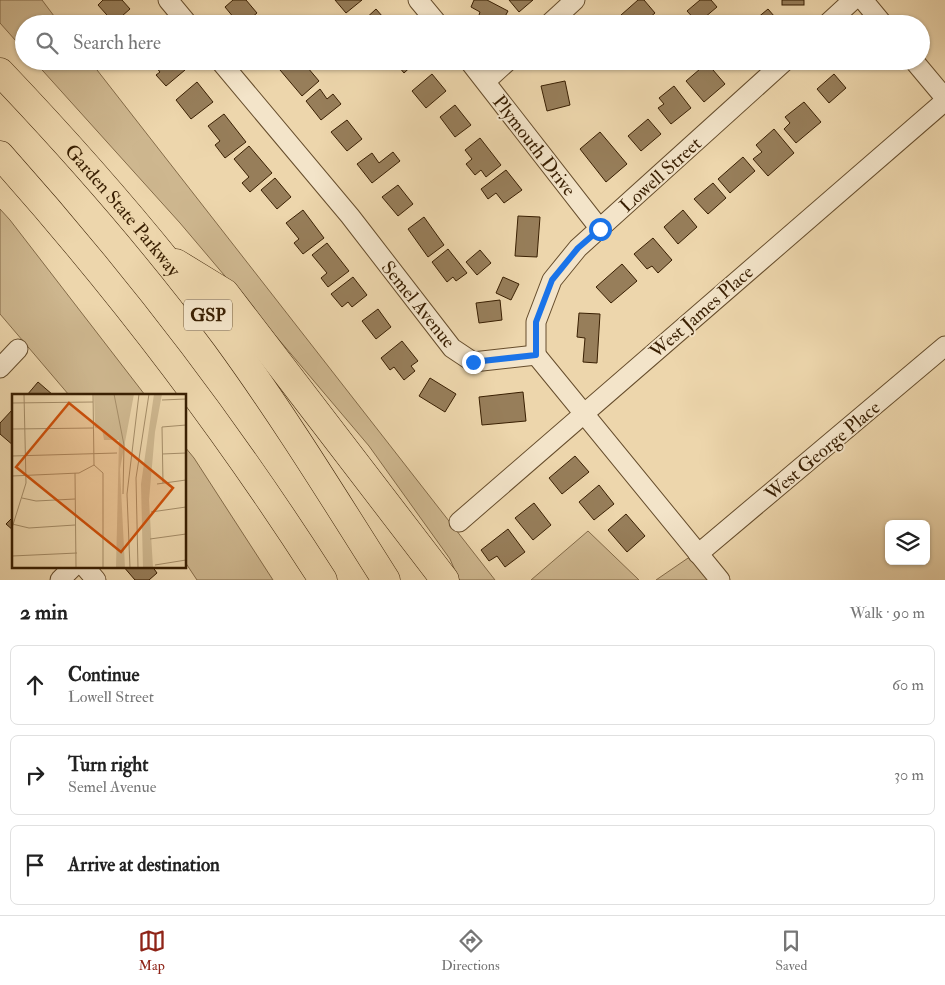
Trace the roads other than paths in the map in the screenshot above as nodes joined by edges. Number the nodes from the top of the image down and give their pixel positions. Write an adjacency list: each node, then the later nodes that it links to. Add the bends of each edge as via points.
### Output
1 (168, 0): 6 (street)
2 (418, 0): 7 (street)
3 (575, 0): 8 (street)
4 (853, 0): 9 (street)
5 (863, 0): 10 (street)
6 (180, 15)
7 (430, 15)
8 (559, 15)
9 (837, 15)
10 (876, 15)
11 (228, 70): 24 (street, Semel Avenue, via 350,216 452,348 473,362)
12 (477, 70): 17 (street, Plymouth Drive)
13 (498, 70): 17 (street)
14 (775, 70): 20 (street, Lowell Street)
15 (921, 70): 18 (street)
16 (0, 72): 21 (highway, Garden State Parkway / GSP)
17 (486, 81): 20 (street, Plymouth Drive)
18 (945, 99): 26 (street, West James Place)
19 (0, 155): 33 (highway, via 104,276 176,370 246,465)
20 (600, 229): 24 (street, Lowell Street, via 578,248 552,280 536,322)
21 (162, 254): 34 (highway, Garden State Parkway / GSP, via 226,338); 35 (highway, via 225,293)
22 (945, 346): 28 (street, West George Place)
23 (18, 349): 25 (street)
24 (536, 355): 26 (street)
25 (0, 368)
26 (584, 413): 27 (street, West James Place); 28 (street)
27 (459, 522)
28 (698, 554): 36 (street)
29 (72, 568): 31 (street)
30 (86, 568): 32 (street)
31 (60, 580)
32 (96, 580)
33 (323, 580)
34 (386, 580)
35 (445, 580)
36 (720, 580)

